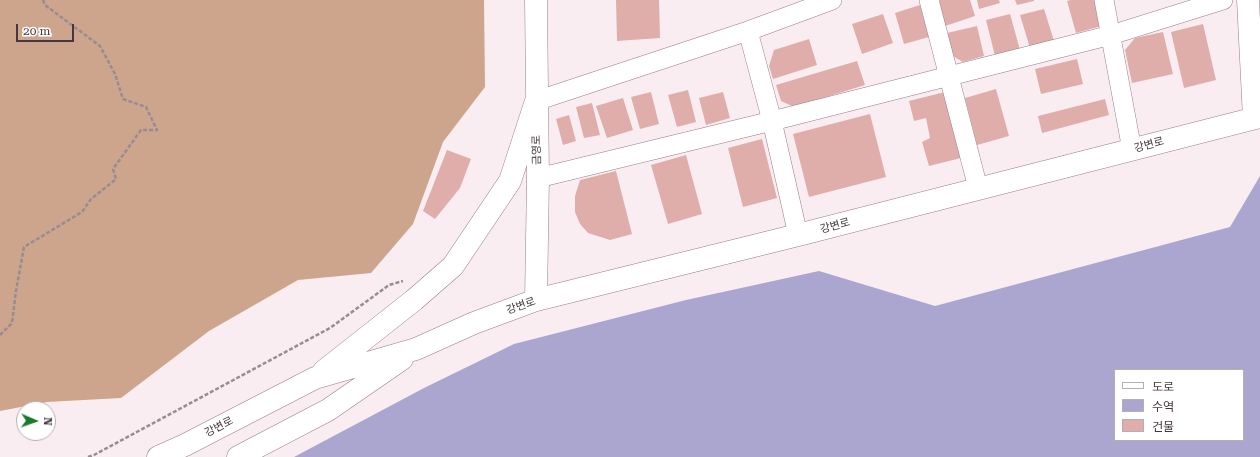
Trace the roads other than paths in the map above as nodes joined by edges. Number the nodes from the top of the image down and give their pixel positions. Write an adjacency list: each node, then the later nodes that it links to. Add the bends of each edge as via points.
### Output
1 (536, 0): 10 (main road, 금영로)
2 (832, 0): 7 (street)
3 (929, 0): 9 (street)
4 (1104, 0): 8 (street)
5 (1223, 0): 8 (street)
6 (1248, 0): 11 (main road)
7 (748, 31): 10 (street); 12 (street)
8 (1111, 35): 9 (street); 13 (street)
9 (949, 76): 12 (street); 15 (street)
10 (536, 100): 14 (main road, 금영로); 19 (main road, via 510,181 453,266)
11 (1257, 118): 13 (main road, 강변로)
12 (772, 121): 14 (street); 16 (street)
13 (1132, 150): 15 (main road, 강변로)
14 (538, 178): 17 (main road, 금영로)
15 (978, 188): 16 (main road, 강변로)
16 (798, 235): 17 (main road, 강변로)
17 (536, 300): 18 (main road, 강변로, via 474,323)
18 (416, 350): 19 (main road, 강변로); 21 (main road, 강변로, via 328,410)
19 (315, 378): 20 (main road, 강변로)
20 (158, 457)
21 (238, 457)

